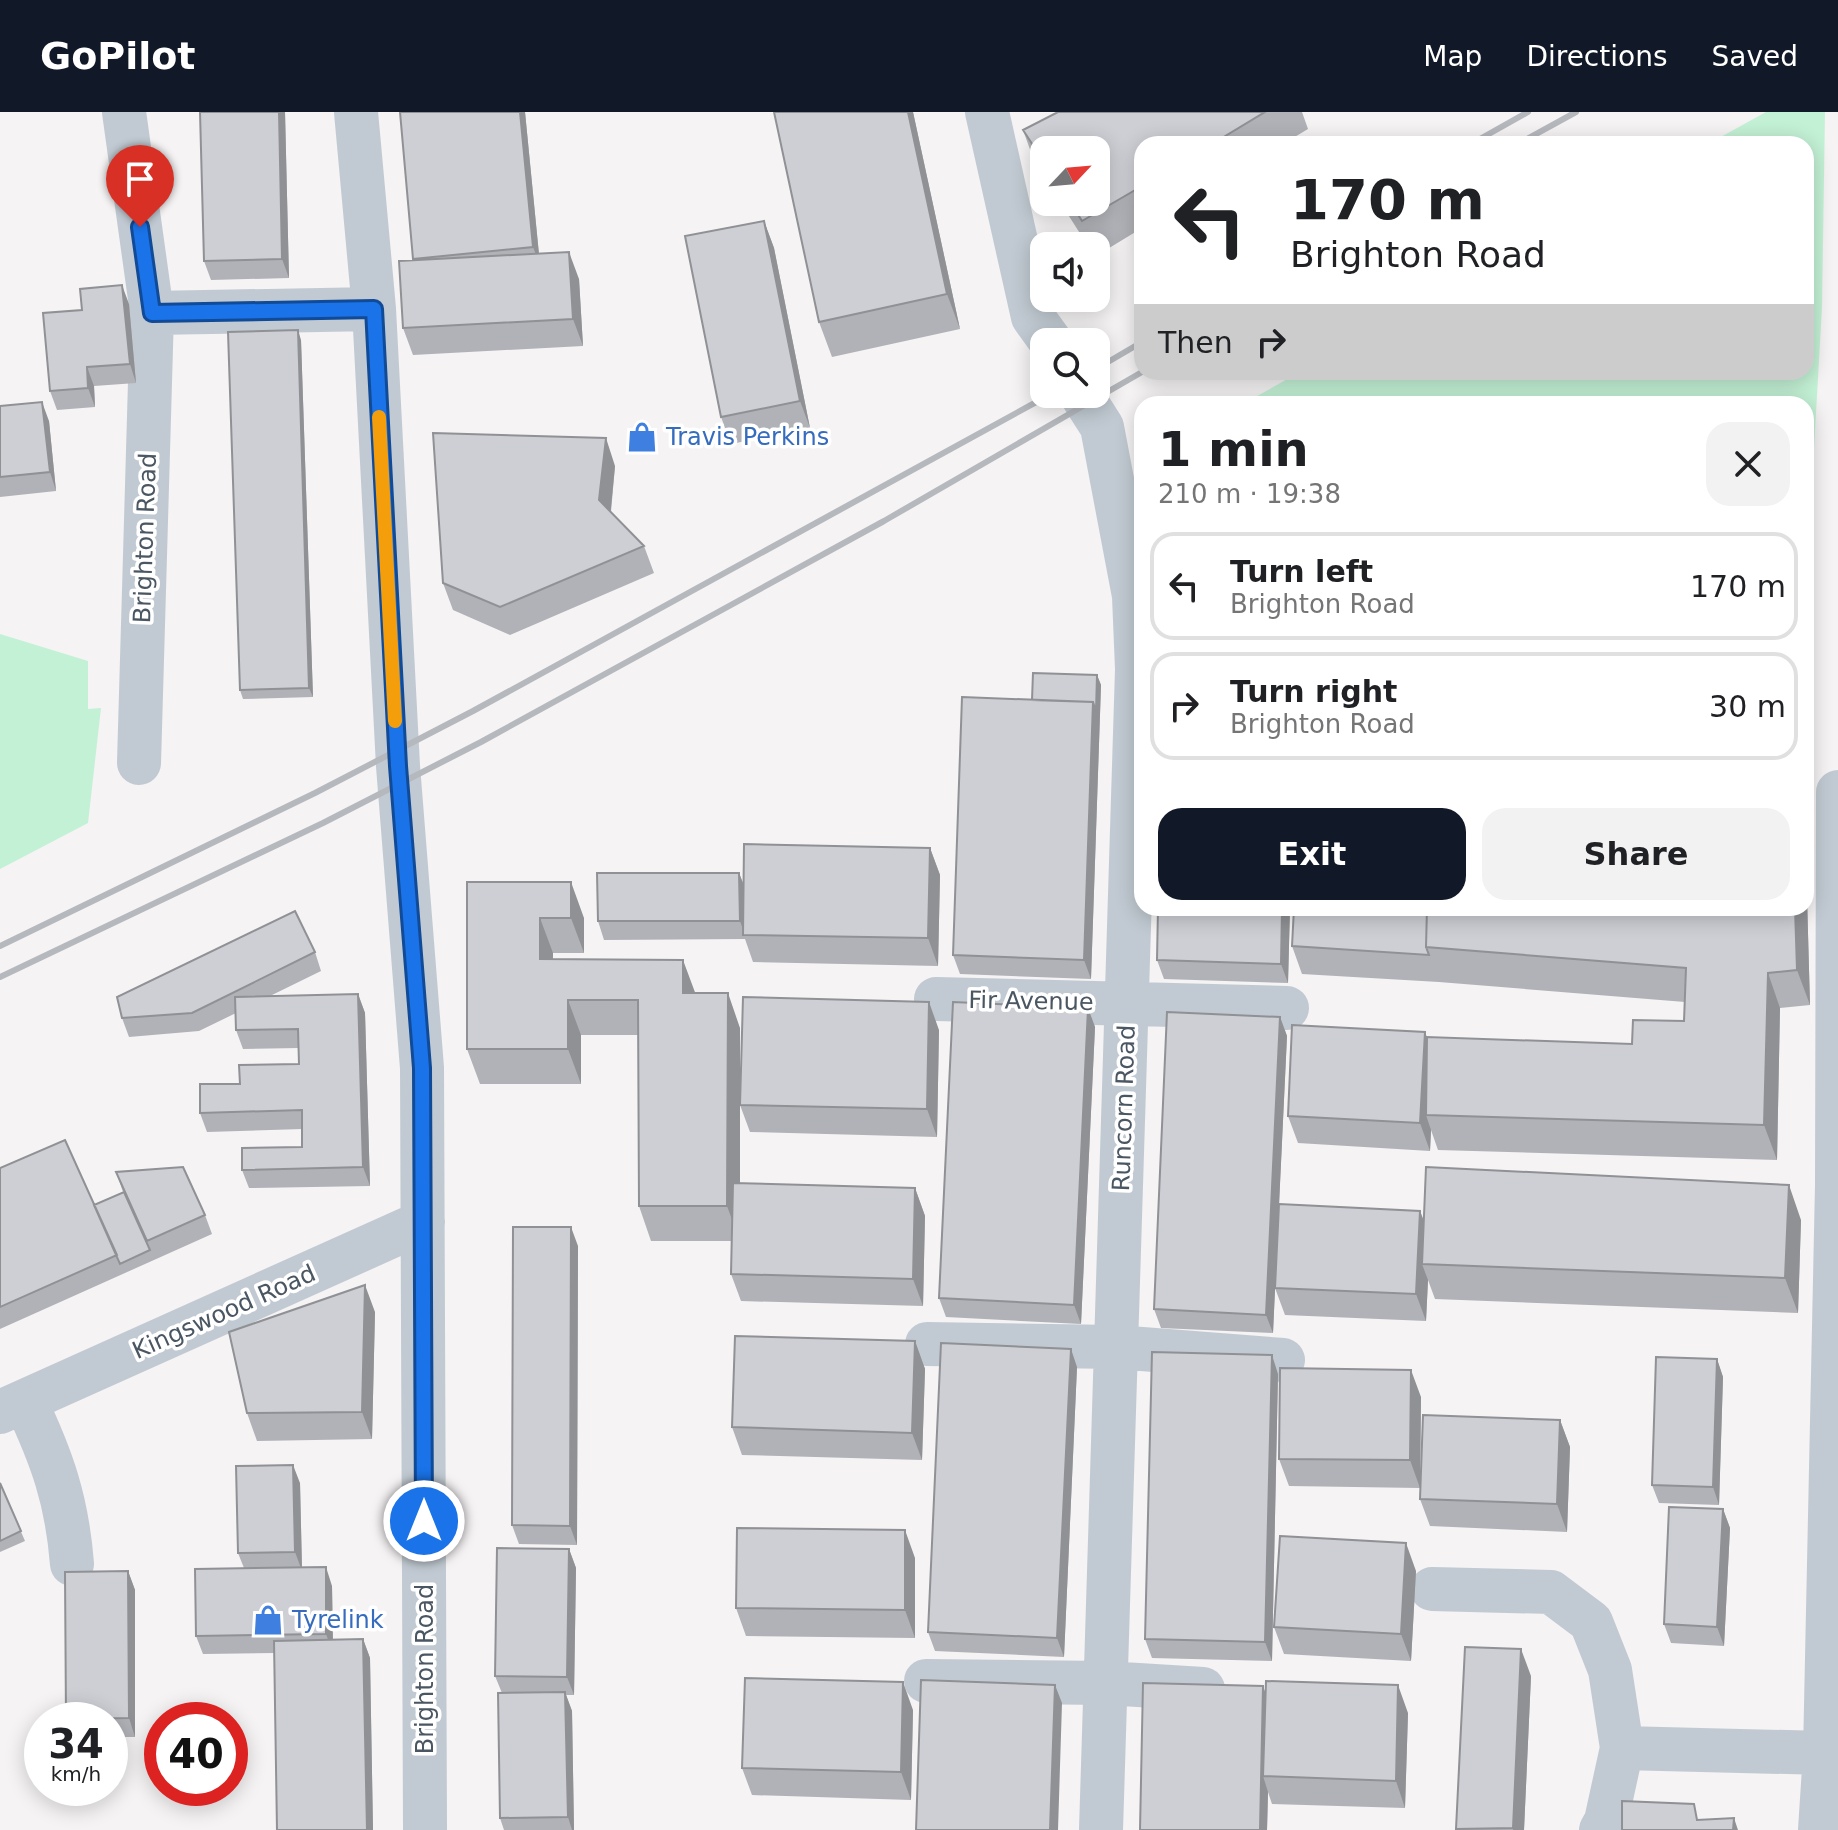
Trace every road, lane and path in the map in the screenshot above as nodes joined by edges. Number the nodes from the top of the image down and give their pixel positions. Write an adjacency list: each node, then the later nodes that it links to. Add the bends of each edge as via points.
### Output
1 (124, 112): 5 (street, Brighton Road)
2 (356, 112): 4 (street, Brighton Road)
3 (987, 112): 6 (street, via 1033,317)
4 (374, 309): 5 (street); 15 (street, Brighton Road, via 398,766 422,1068)
5 (152, 313): 9 (street, Brighton Road)
6 (1041, 328)
7 (1090, 408): 8 (street, Runcorn Road, via 1102,427)
8 (1134, 596)
9 (139, 763)
10 (1838, 796): 19 (street)
11 (1134, 823): 13 (street, Runcorn Road)
12 (936, 999): 13 (street, Fir Avenue)
13 (1127, 1003): 14 (street, Fir Avenue); 17 (street, Runcorn Road)
14 (1287, 1008)
15 (423, 1222): 20 (street, Kingswood Road); 28 (street, Brighton Road)
16 (927, 1344): 17 (street)
17 (1116, 1347): 18 (street); 24 (street, Runcorn Road)
18 (1283, 1360)
19 (1835, 1404): 27 (street)
20 (12, 1407): 21 (street, Kingswood Road, via 51,1456 69,1527)
21 (72, 1564)
22 (1432, 1589): 26 (street, via 1551,1592 1591,1622 1610,1670)
23 (926, 1681): 24 (street)
24 (1106, 1683): 25 (street); 29 (street, Runcorn Road)
25 (1238, 1691)
26 (1622, 1748): 27 (street); 30 (street)
27 (1825, 1753): 31 (street)
28 (425, 1830)
29 (1101, 1830)
30 (1601, 1830)
31 (1820, 1830)

